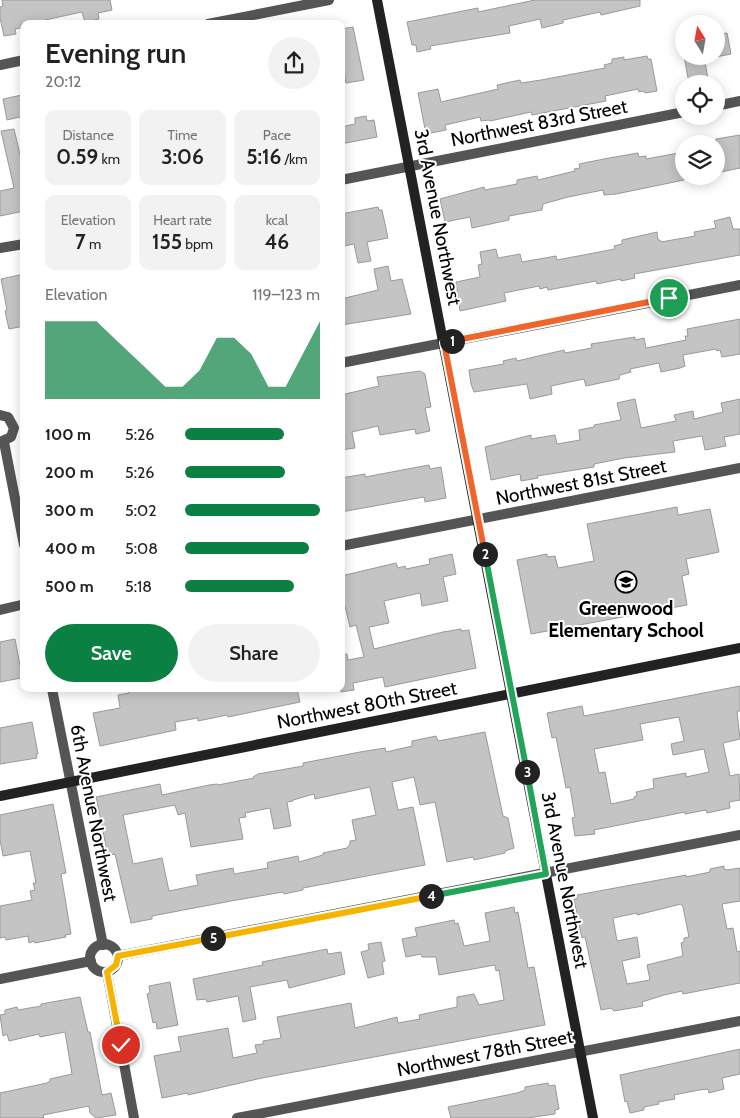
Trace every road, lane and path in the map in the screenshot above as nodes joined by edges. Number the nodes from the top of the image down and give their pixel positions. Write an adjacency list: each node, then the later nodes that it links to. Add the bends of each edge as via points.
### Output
1 (329, 0): 3 (street)
2 (377, 0): 9 (street, 3rd Avenue Northwest)
3 (228, 20)
4 (20, 61): 5 (street)
5 (0, 64)
6 (740, 102): 7 (street)
7 (725, 104)
8 (675, 114): 9 (street, Northwest 83rd Street)
9 (410, 166): 10 (street, Northwest 83rd Street); 14 (street, 3rd Avenue Northwest)
10 (345, 179)
11 (20, 245): 12 (street)
12 (0, 248)
13 (740, 285): 14 (street)
14 (444, 343): 15 (street); 20 (street, 3rd Avenue Northwest)
15 (345, 362)
16 (0, 415): 17 (street)
17 (19, 427): 18 (street)
18 (2, 442): 21 (street)
19 (740, 468): 20 (street, Northwest 81st Street)
20 (479, 520): 22 (street, Northwest 81st Street); 27 (street, 3rd Avenue Northwest)
21 (20, 526)
22 (345, 545)
23 (20, 607): 24 (street)
24 (0, 610)
25 (740, 648): 27 (street, Northwest 80th Street)
26 (53, 692): 28 (street, 6th Avenue Northwest)
27 (512, 694): 28 (street, Northwest 80th Street); 31 (street, 3rd Avenue Northwest)
28 (70, 782): 29 (street, Northwest 80th Street); 32 (street, 6th Avenue Northwest)
29 (0, 796)
30 (740, 835): 31 (street)
31 (546, 874): 33 (street); 38 (street, 3rd Avenue Northwest)
32 (103, 945): 33 (street, via 114,948); 34 (street, via 93,950)
33 (118, 956): 35 (street, via 116,965)
34 (91, 961): 35 (street, via 97,970); 36 (street)
35 (107, 972): 39 (street)
36 (0, 979)
37 (740, 1020): 38 (street, Northwest 78th Street)
38 (580, 1053): 40 (street, Northwest 78th Street); 41 (street, 3rd Avenue Northwest)
39 (134, 1118)
40 (237, 1118)
41 (593, 1118)

